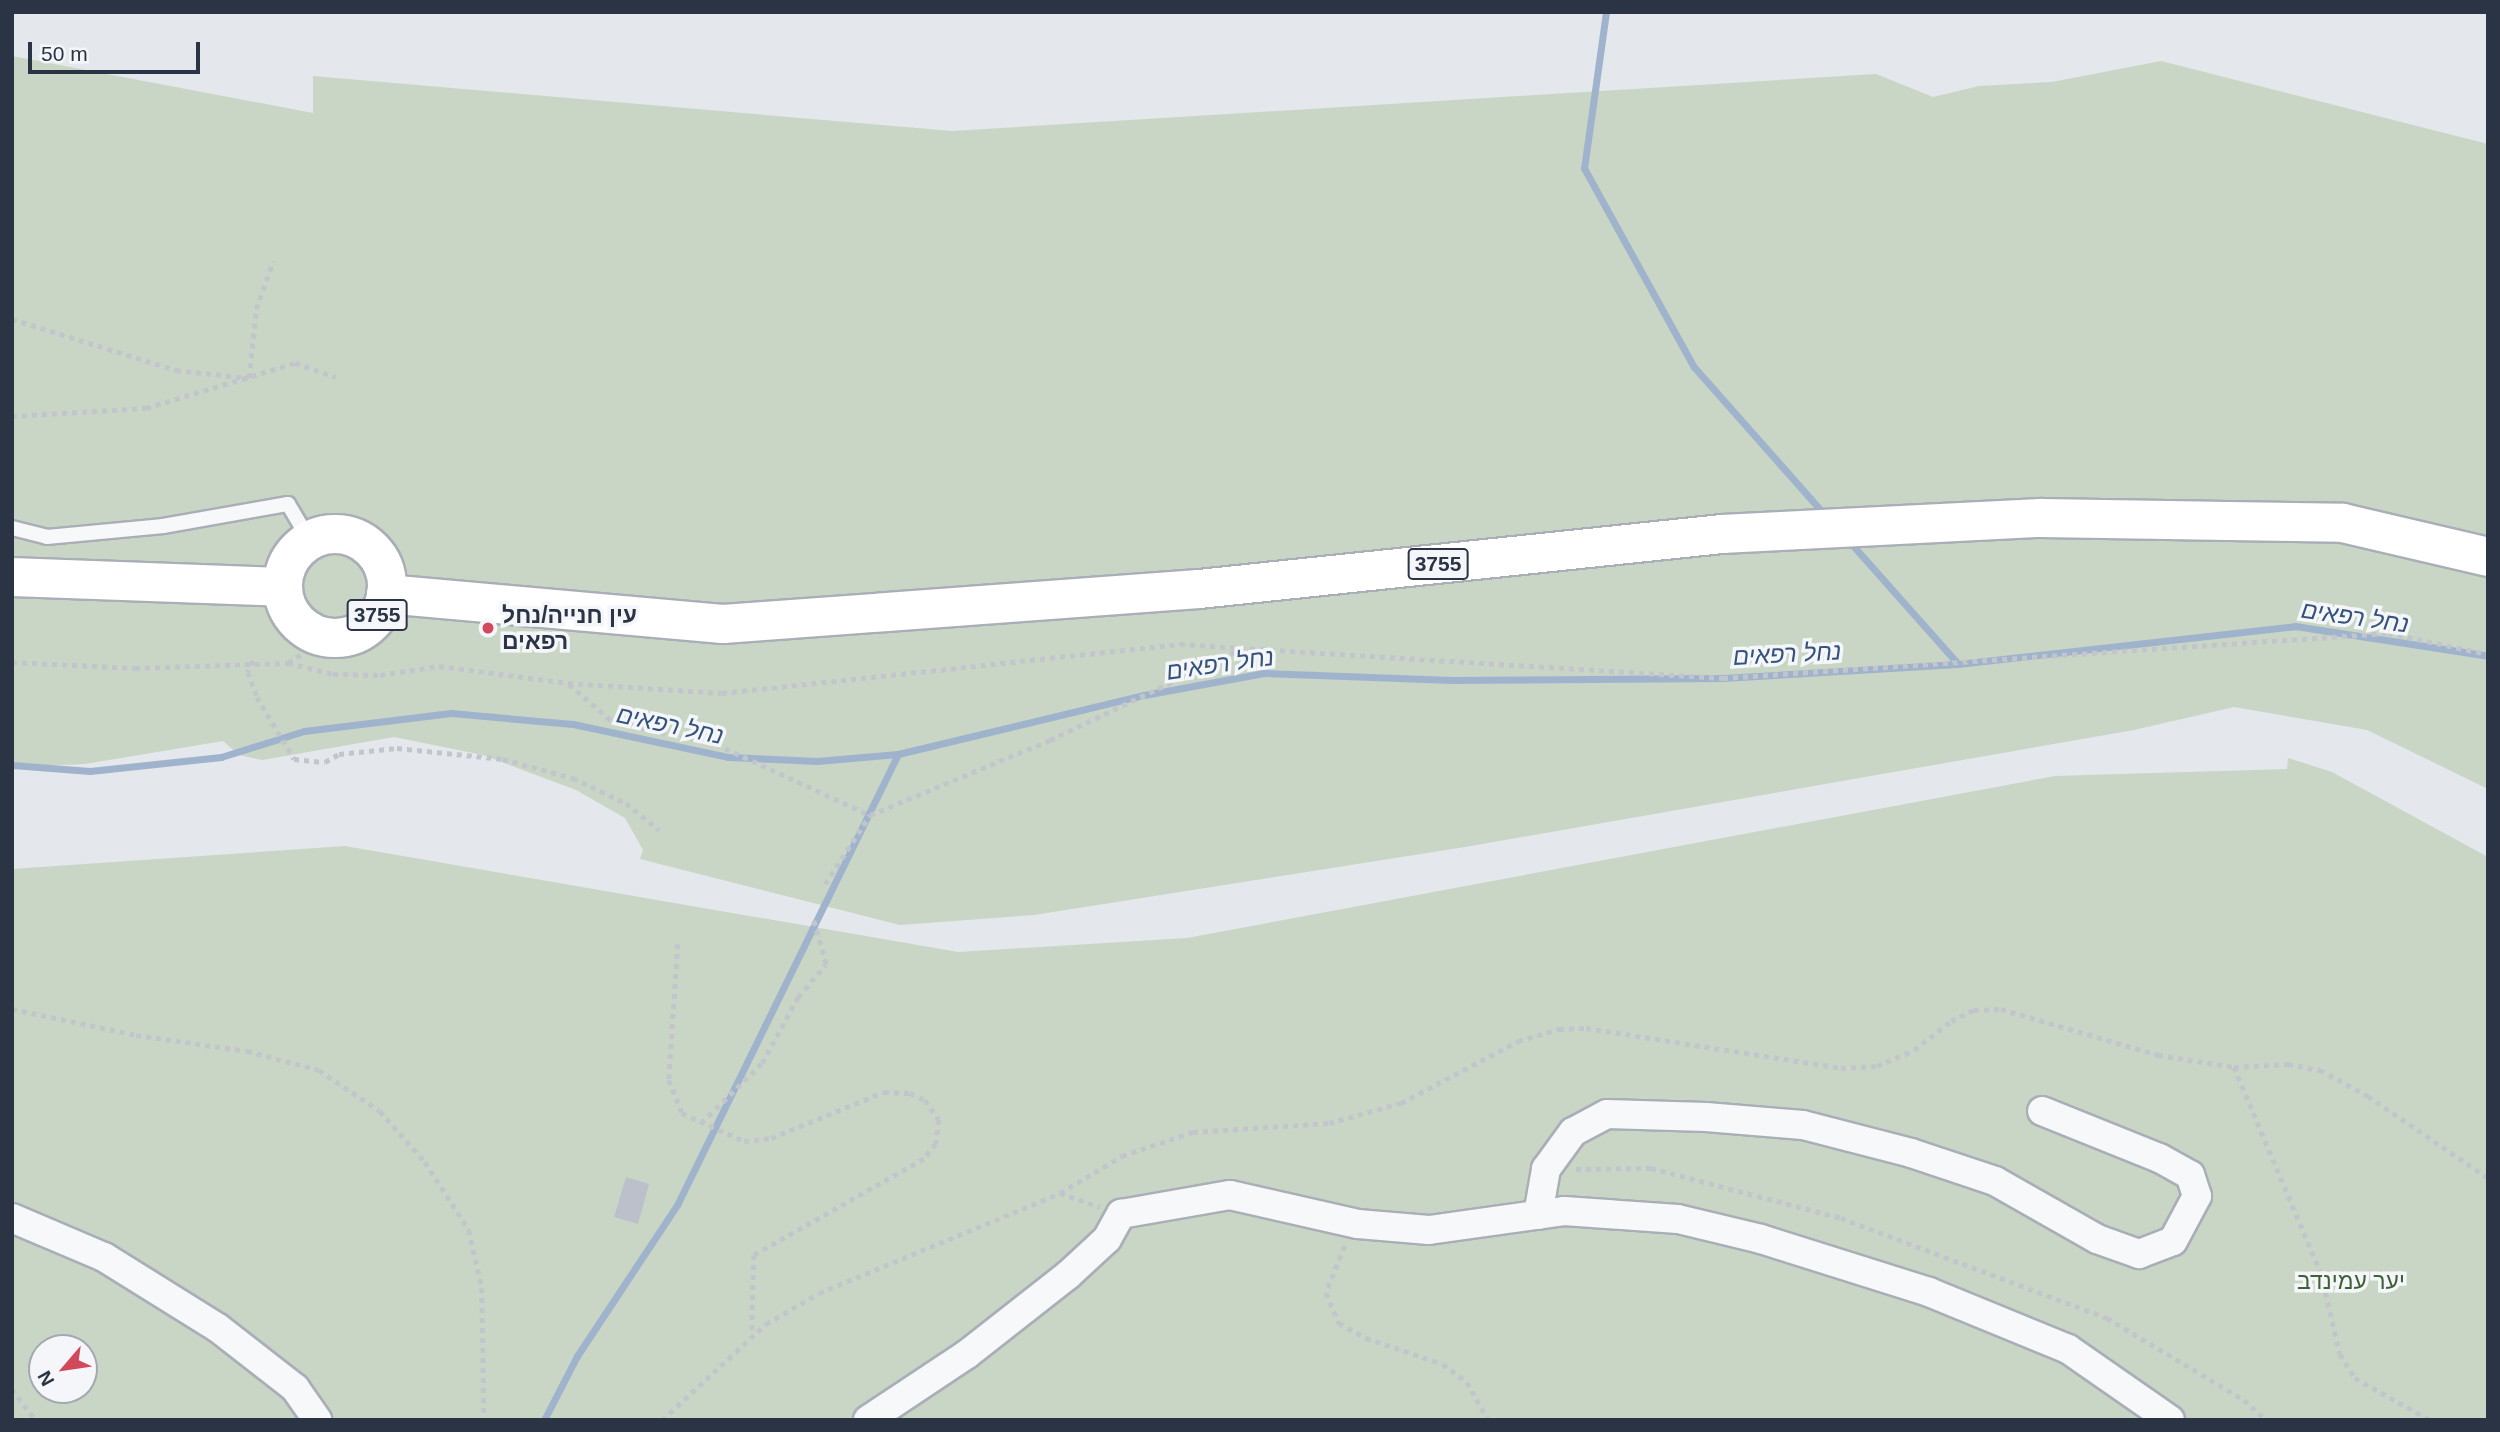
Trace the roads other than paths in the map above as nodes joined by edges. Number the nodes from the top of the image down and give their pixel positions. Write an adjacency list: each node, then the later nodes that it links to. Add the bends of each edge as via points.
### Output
1 (12, 528): 2 (lane, via 47,537 163,526 288,504)
2 (310, 541): 5 (main road, via 292,557); 6 (main road, 3755, via 332,534 361,542 382,564)
3 (2488, 557): 6 (main road, 3755, via 2343,523 2041,518 1722,534 1199,589 723,624)
4 (12, 576): 5 (main road)
5 (283, 587): 6 (main road, 3755, via 291,615 301,626 328,638 359,632 372,622)
6 (386, 594)
7 (2042, 1111): 8 (street, via 2190,1175 2197,1196 2173,1241 2139,1254 2097,1239 1995,1181 1802,1125 1681,1116 1607,1114 1573,1132 1546,1169)
8 (1538, 1215): 11 (street, via 1429,1230 1358,1224 1230,1195 1121,1214 1107,1239 1068,1275 966,1355); 12 (street, via 1564,1211 1678,1219 1761,1239 1929,1292 2068,1349)
9 (12, 1218): 10 (street, via 104,1257 218,1328 295,1388)
10 (317, 1420)
11 (868, 1420)
12 (2170, 1420)

